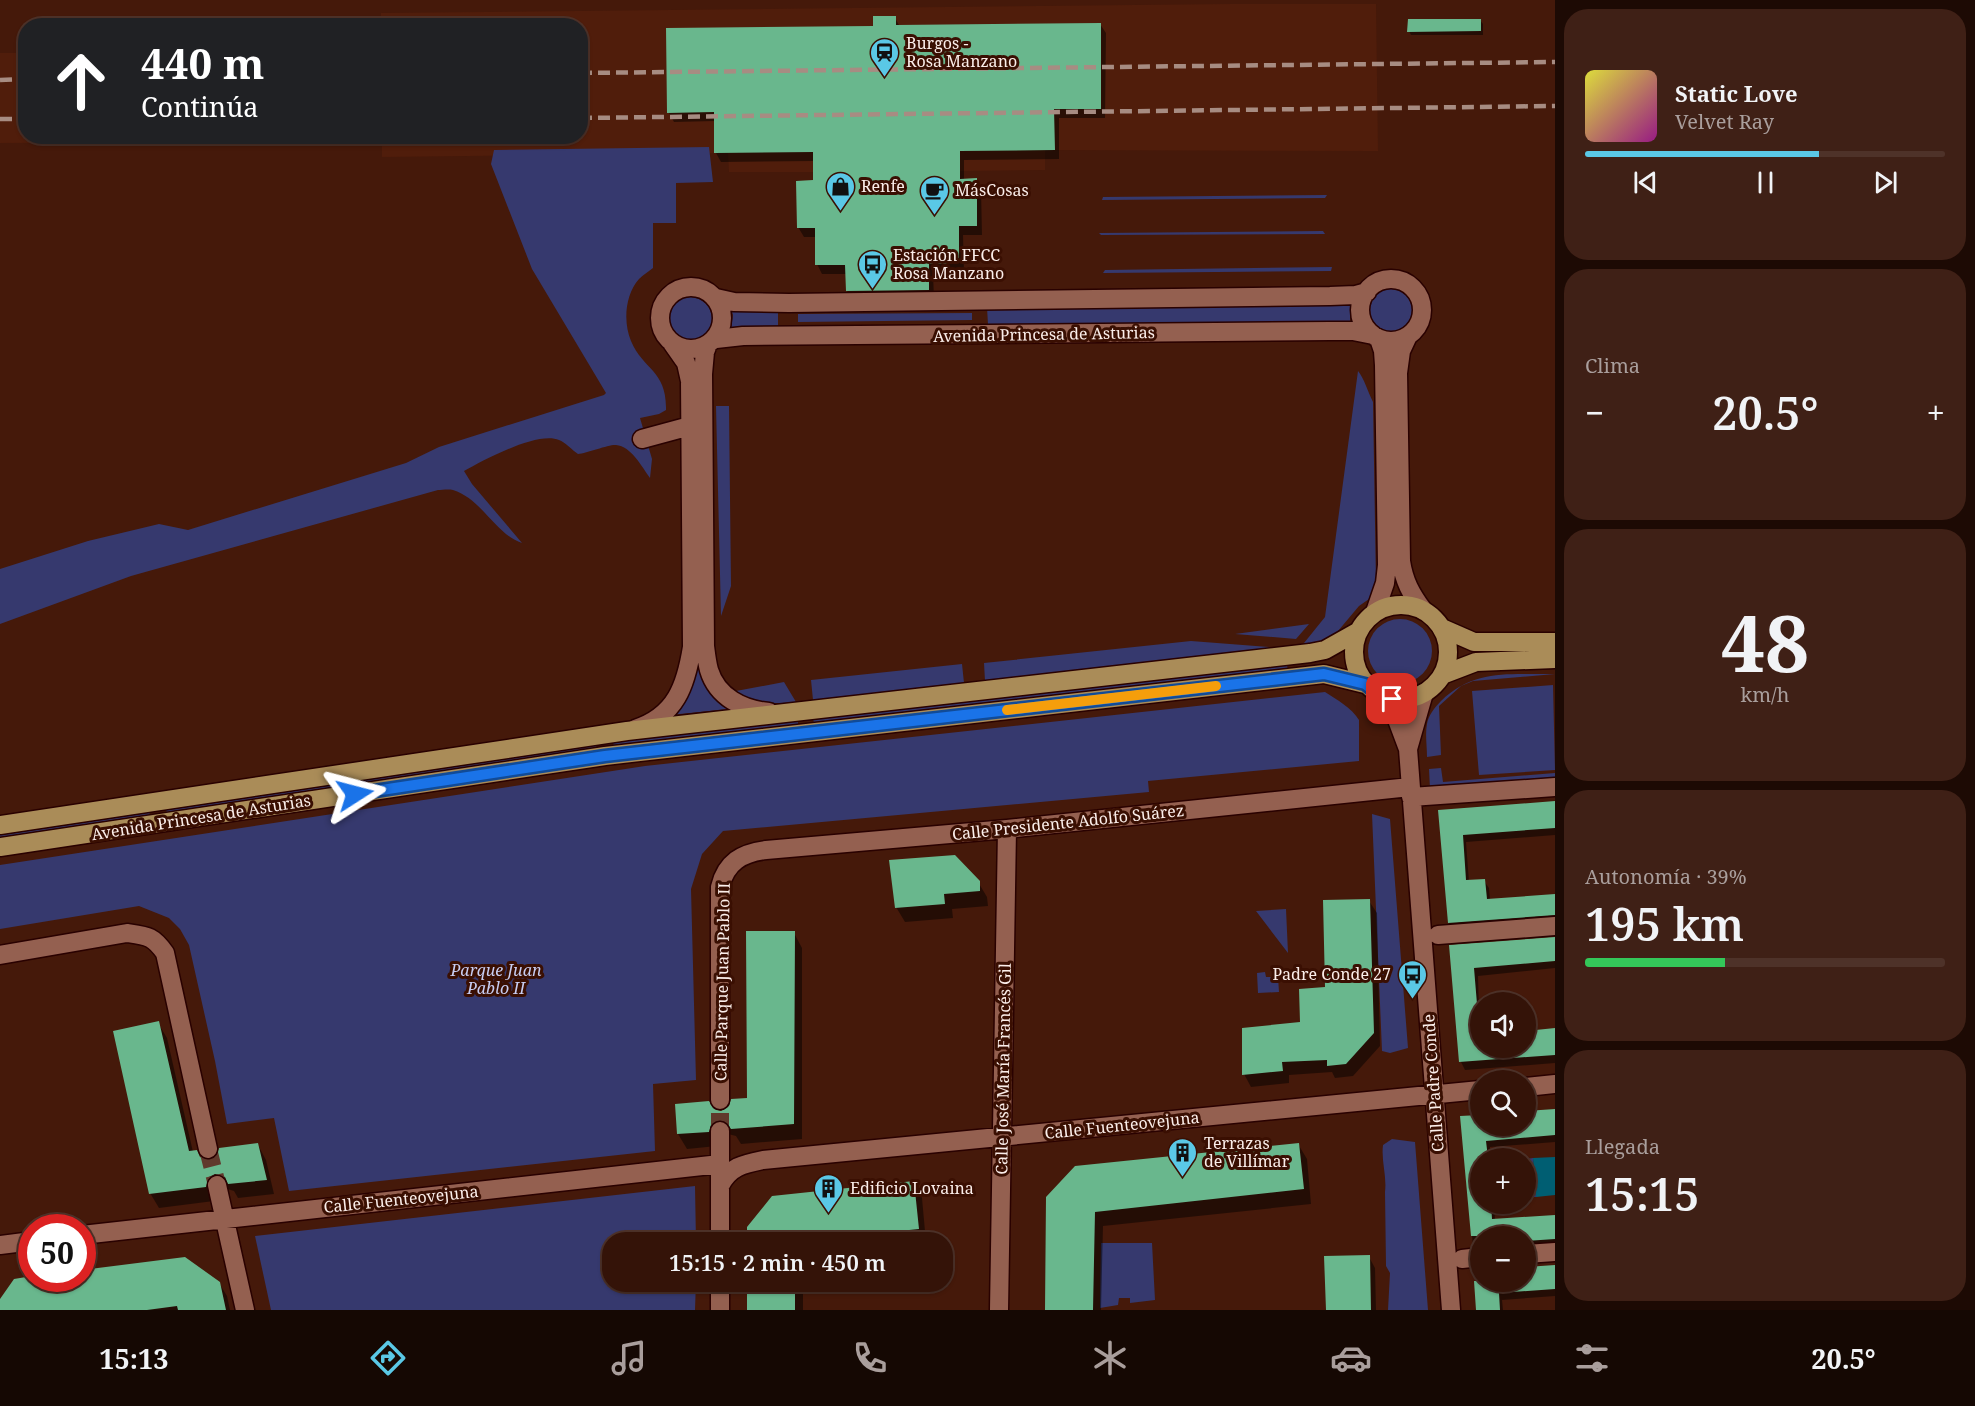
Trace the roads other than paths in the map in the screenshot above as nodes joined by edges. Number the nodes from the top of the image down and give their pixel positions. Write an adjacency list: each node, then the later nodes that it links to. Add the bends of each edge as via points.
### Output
1 (1366, 292): 2 (street, Avenida Princesa de Asturias, via 1339,296 789,303); 3 (street, via 1387,280 1412,287 1418,294 1422,313); 4 (street, via 1361,319)
2 (716, 298): 5 (street, via 723,318); 6 (street, via 702,288 688,286 667,298 660,322)
3 (1408, 336): 4 (street, via 1389,341); 9 (street, via 1399,361 1398,382 1401,561 1410,592)
4 (1376, 337): 5 (street, Avenida Princesa de Asturias, via 1330,331 743,336); 10 (street, via 1384,365 1387,565)
5 (712, 341): 6 (street, via 696,349); 18 (street, Avenida Princesa de Asturias, via 705,352 702,374 705,646 709,671 730,700 746,708)
6 (672, 343): 7 (street, via 689,371)
7 (690, 426): 8 (street); 19 (street, via 692,647 688,674 682,690 662,714)
8 (642, 439)
9 (1423, 610): 10 (main road, via 1407,605); 11 (main road)
10 (1375, 612): 12 (main road)
11 (1442, 628): 13 (main road, via 1474,642); 15 (main road, via 1448,651)
12 (1357, 632): 16 (main road, via 1353,659 1357,672); 18 (main road, Avenida Princesa de Asturias, via 1325,650 1310,653)
13 (1555, 642)
14 (1555, 659): 15 (main road, via 1476,663)
15 (1443, 675): 17 (main road)
16 (1371, 688): 17 (main road, via 1392,699); 20 (street, Calle Padre Conde, via 1396,717); 25 (main road, Avenida Princesa de Asturias, via 1324,674 628,754)
17 (1424, 693): 20 (street, Calle Padre Conde)
18 (783, 713): 19 (main road, Avenida Princesa de Asturias)
19 (627, 731): 23 (main road, Avenida Princesa de Asturias)
20 (1408, 749): 22 (street, Calle Padre Conde)
21 (1555, 787): 22 (street, Calle Presidente Adolfo Suárez)
22 (1411, 792): 24 (street, Calle Presidente Adolfo Suárez); 33 (street, Calle Padre Conde)
23 (0, 825)
24 (1007, 829): 26 (street, Calle Presidente Adolfo Suárez, via 752,852); 35 (street, Calle José María Francés Gil)
25 (0, 847)
26 (730, 865): 34 (street, Calle Parque Juan Pablo II, via 720,887)
27 (1555, 927): 28 (street)
28 (1438, 935)
29 (0, 955): 36 (street, via 128,933 146,935 156,941 165,953)
30 (1555, 1084): 31 (street)
31 (1536, 1086)
32 (1470, 1091): 33 (street, Calle Fuenteovejuna)
33 (1434, 1094): 35 (street, Calle Fuenteovejuna); 54 (street, Calle Padre Conde)
34 (720, 1100)
35 (1002, 1136): 37 (street, Calle Fuenteovejuna); 53 (street, Calle José María Francés Gil)
36 (208, 1149)
37 (763, 1160): 38 (street, Calle Fuenteovejuna, via 740,1154 720,1136); 40 (street, Calle Fuenteovejuna, via 736,1167)
38 (720, 1164): 40 (street); 41 (street, Calle Fuenteovejuna)
39 (217, 1185): 41 (street)
40 (720, 1186): 42 (street)
41 (224, 1219): 43 (street, Calle Fuenteovejuna); 51 (street)
42 (720, 1232)
43 (96, 1233)
44 (18, 1243): 45 (street)
45 (0, 1245)
46 (1555, 1252): 47 (street)
47 (1536, 1253)
48 (1462, 1258): 49 (street)
49 (1470, 1258)
50 (720, 1292): 52 (street)
51 (245, 1310)
52 (720, 1310)
53 (999, 1310)
54 (1451, 1310)

